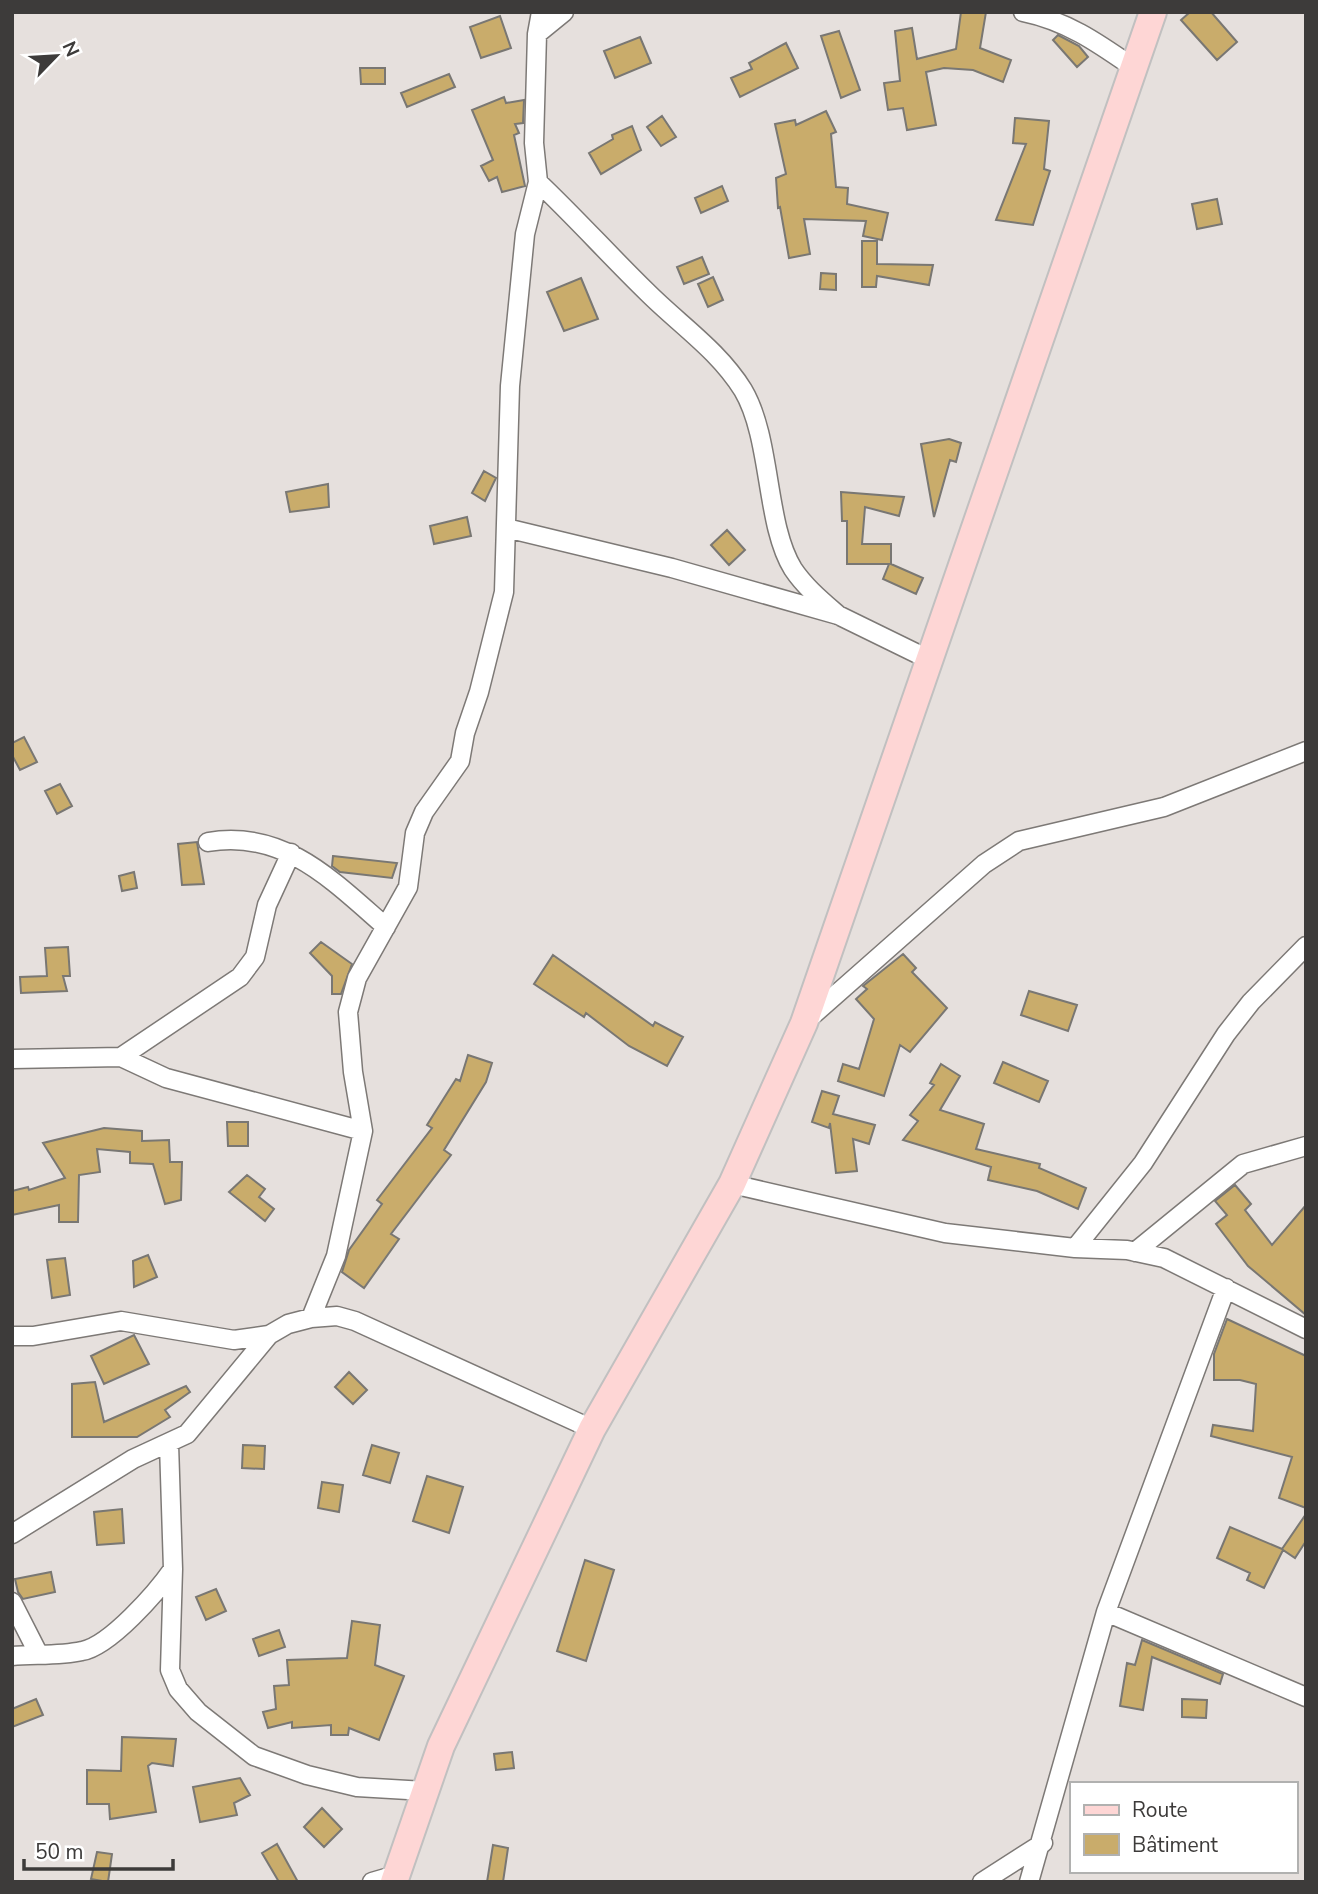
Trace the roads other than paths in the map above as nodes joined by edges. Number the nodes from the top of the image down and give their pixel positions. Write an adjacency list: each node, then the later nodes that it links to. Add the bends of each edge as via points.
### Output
1 (541, 12): 5 (street)
2 (564, 12): 5 (street)
3 (1024, 12): 6 (street, via 1080,31)
4 (1153, 12): 6 (main road)
5 (537, 34): 7 (street, via 534,143)
6 (1134, 68): 10 (main road)
7 (538, 182): 8 (street, via 525,234 511,373); 9 (street, via 722,360 745,393 781,541 793,568)
8 (506, 528): 9 (street); 14 (street, via 504,592 460,761 424,812 415,833 408,887)
9 (838, 615): 10 (street)
10 (930, 660): 16 (main road)
11 (1306, 751): 16 (street, via 1164,807 1019,841 984,864)
12 (208, 842): 13 (street, via 228,838 262,842)
13 (291, 853): 14 (street); 17 (street, via 267,905 255,957 240,976)
14 (386, 927): 19 (street, via 357,978 348,1012)
15 (1306, 946): 22 (street, via 1226,1034 1143,1163)
16 (804, 1023): 21 (main road)
17 (121, 1057): 18 (street); 19 (street, via 166,1078)
18 (15, 1061)
19 (363, 1131): 25 (street, via 336,1256)
20 (1306, 1146): 23 (street, via 1243,1164)
21 (732, 1184): 22 (street, via 945,1233); 29 (main road)
22 (1076, 1248): 23 (street)
23 (1135, 1252): 24 (street, via 1164,1258)
24 (1226, 1288): 26 (street); 34 (street)
25 (311, 1318): 27 (street); 29 (street, via 337,1316 355,1321)
26 (1306, 1329)
27 (269, 1335): 28 (street, via 234,1340 121,1321); 30 (street, via 201,1419)
28 (12, 1336)
29 (592, 1429): 38 (main road, via 441,1746)
30 (169, 1444): 31 (street, via 133,1459); 32 (street)
31 (12, 1534)
32 (173, 1569): 35 (street, via 147,1601 102,1642 84,1651); 38 (street, via 170,1670 178,1689 198,1713 254,1756 307,1775 357,1787)
33 (12, 1602): 35 (street)
34 (1107, 1612): 37 (street); 39 (street)
35 (38, 1653): 36 (street)
36 (12, 1656)
37 (1306, 1697)
38 (425, 1791): 40 (main road)
39 (1043, 1843): 41 (street); 42 (street)
40 (388, 1879)
41 (982, 1882)
42 (1030, 1882)

